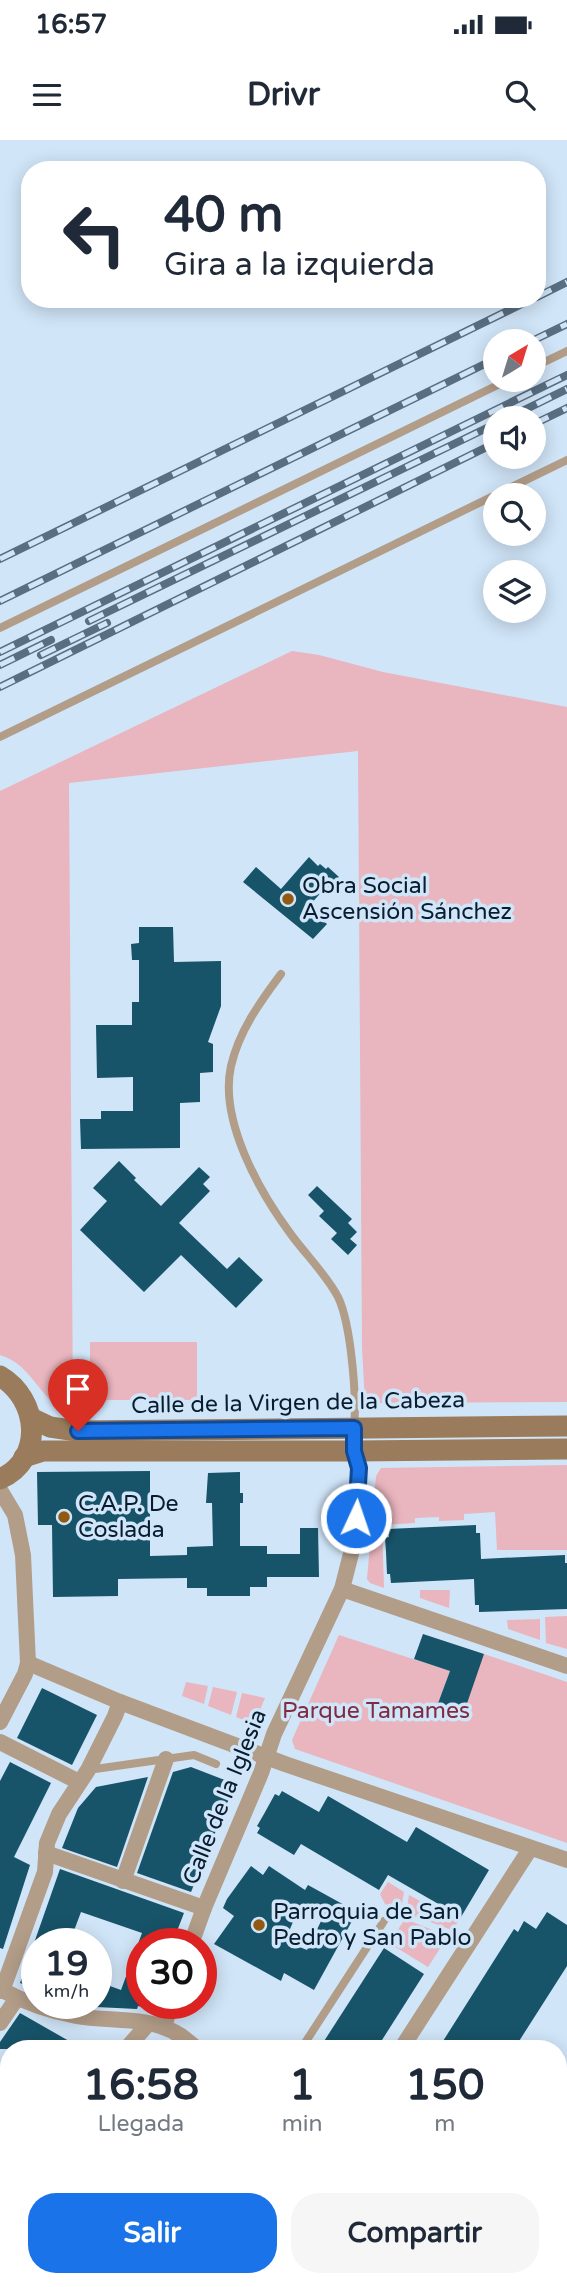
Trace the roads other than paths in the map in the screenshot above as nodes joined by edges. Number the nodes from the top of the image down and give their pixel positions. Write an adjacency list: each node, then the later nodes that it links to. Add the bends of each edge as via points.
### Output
1 (567, 351): 2 (lane)
2 (546, 361)
3 (483, 392): 5 (lane)
4 (567, 460): 6 (lane)
5 (0, 628)
6 (0, 737)
7 (281, 974): 11 (lane, via 257,1005 239,1041 229,1093 248,1163 274,1209 338,1297 348,1325)
8 (0, 1376): 9 (main road, via 19,1392)
9 (31, 1418): 11 (main road, Calle de la Virgen de la Cabeza, via 50,1427 78,1431); 14 (main road)
10 (567, 1426): 11 (main road, Calle de la Virgen de la Cabeza)
11 (354, 1428): 13 (street, Calle de la Iglesia)
12 (567, 1448): 13 (main road, Calle de la Virgen de la Cabeza)
13 (354, 1451): 14 (main road, Calle de la Virgen de la Cabeza, via 43,1451); 17 (street, Calle de la Iglesia, via 359,1468 354,1542)
14 (24, 1457): 15 (main road)
15 (0, 1479)
16 (0, 1490): 18 (street, via 15,1515 23,1555)
17 (342, 1589): 19 (street); 23 (street, Calle de la Iglesia)
18 (28, 1663): 20 (street); 21 (street)
19 (567, 1666)
20 (120, 1702): 23 (street); 26 (street)
21 (0, 1722)
22 (0, 1742): 26 (street)
23 (267, 1757): 27 (street); 31 (street, Calle de la Iglesia)
24 (166, 1759): 25 (lane, via 194,1755); 26 (lane); 30 (street)
25 (216, 1764)
26 (84, 1776): 28 (street, via 59,1814)
27 (530, 1849): 29 (street); 41 (street)
28 (46, 1853): 30 (street); 34 (street, via 45,1872)
29 (567, 1860)
30 (123, 1881): 31 (street)
31 (204, 1908): 33 (street, Calle de la Iglesia)
32 (384, 1921): 40 (lane)
33 (197, 1928)
34 (6, 1993): 36 (street); 37 (street, via 77,2017)
35 (160, 2019): 37 (street)
36 (0, 2023)
37 (156, 2025): 38 (street); 39 (street)
38 (137, 2040)
39 (186, 2040)
40 (307, 2040)
41 (407, 2040)

